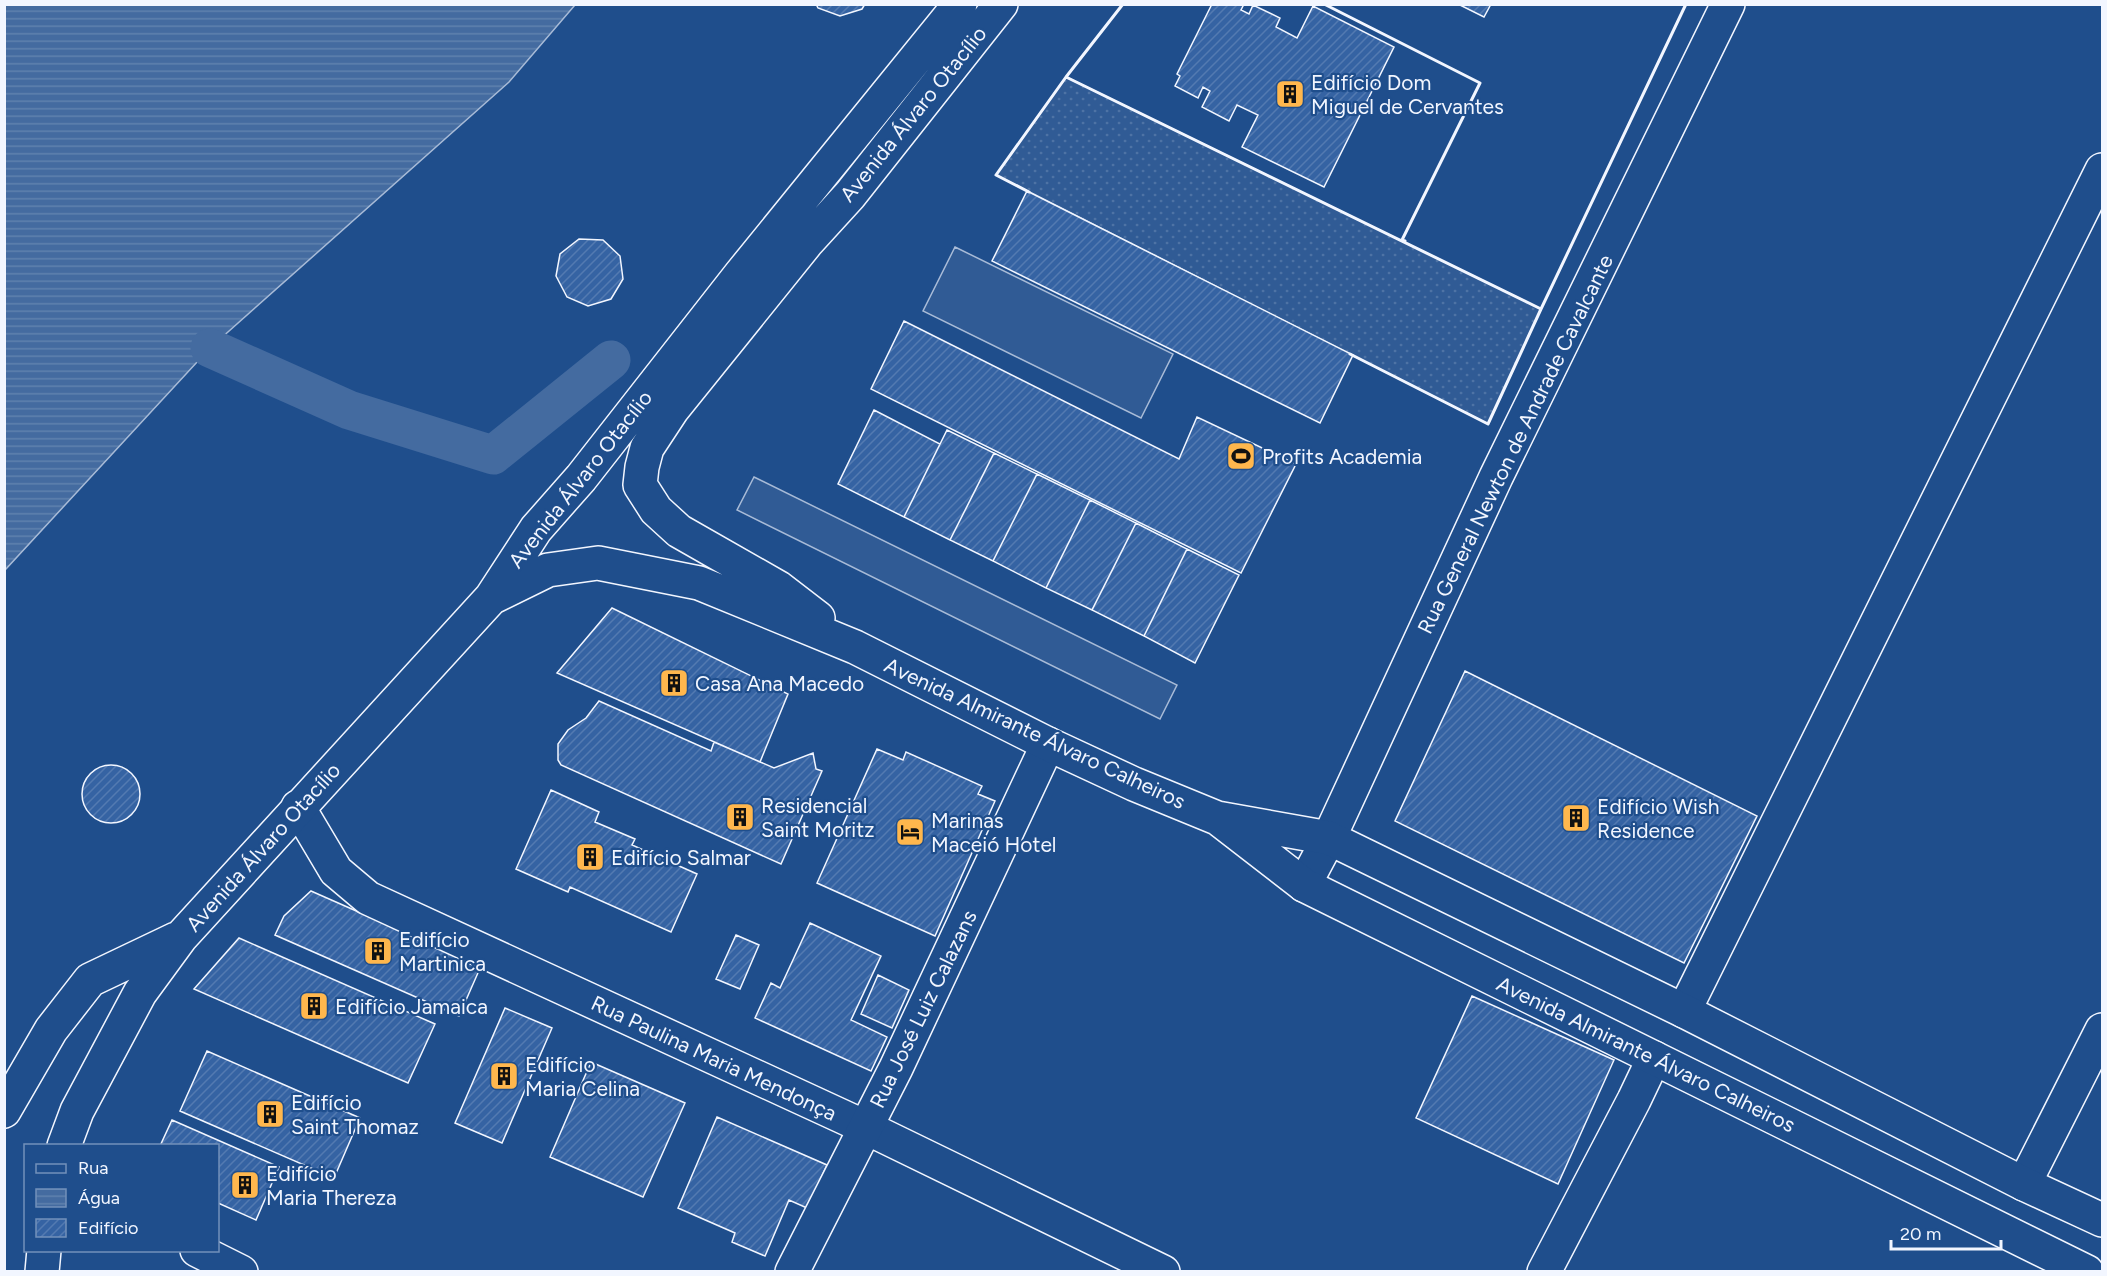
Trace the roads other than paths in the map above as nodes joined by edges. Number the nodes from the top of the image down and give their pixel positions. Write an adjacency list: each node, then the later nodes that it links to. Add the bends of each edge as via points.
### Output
1 (960, 4): 6 (main road, Avenida Álvaro Otacílio, via 536,529)
2 (1001, 4): 5 (main road, Avenida Álvaro Otacílio, via 672,410 647,448)
3 (1728, 4): 11 (main road, Rua General Newton de Andrade Cavalcante, via 1496,477)
4 (2103, 170): 14 (main road)
5 (640, 485): 7 (main road, Avenida Almirante Álvaro Calheiros, via 656,510 679,531 779,588)
6 (490, 598): 7 (main road, Avenida Almirante Álvaro Calheiros, via 548,570 598,563 699,583); 9 (main road, Avenida Álvaro Otacílio)
7 (855, 647): 8 (main road, Avenida Almirante Álvaro Calheiros)
8 (1048, 744): 10 (main road, Avenida Almirante Álvaro Calheiros); 18 (main road, Rua José Luiz Calazans)
9 (298, 807): 13 (main road, Avenida Álvaro Otacílio); 18 (main road, Rua Paulina Maria Mendonça, via 336,871 368,898)
10 (1217, 818): 11 (main road, Avenida Almirante Álvaro Calheiros); 12 (main road, Avenida Almirante Álvaro Calheiros)
11 (1329, 838): 12 (main road, Rua General Newton de Andrade Cavalcante); 14 (main road, Avenida Almirante Álvaro Calheiros)
12 (1304, 885): 16 (main road, Avenida Almirante Álvaro Calheiros)
13 (181, 937): 17 (main road, Avenida Álvaro Otacílio, via 90,980 51,1030); 19 (main road, Avenida Álvaro Otacílio, via 140,993 77,1111)
14 (1684, 1011): 20 (main road, Avenida Almirante Álvaro Calheiros)
15 (2103, 1030): 20 (main road)
16 (1654, 1058): 28 (main road); 29 (main road, Avenida Almirante Álvaro Calheiros)
17 (4, 1111)
18 (865, 1128): 26 (main road, Rua José Luiz Calazans); 27 (main road, Rua Paulina Maria Mendonça)
19 (65, 1144)
20 (2024, 1184): 21 (main road, Avenida Almirante Álvaro Calheiros)
21 (2103, 1220)
22 (44, 1252): 24 (main road)
23 (199, 1252): 25 (main road)
24 (42, 1272)
25 (241, 1272)
26 (792, 1272)
27 (1163, 1272)
28 (1544, 1272)
29 (2087, 1272)

